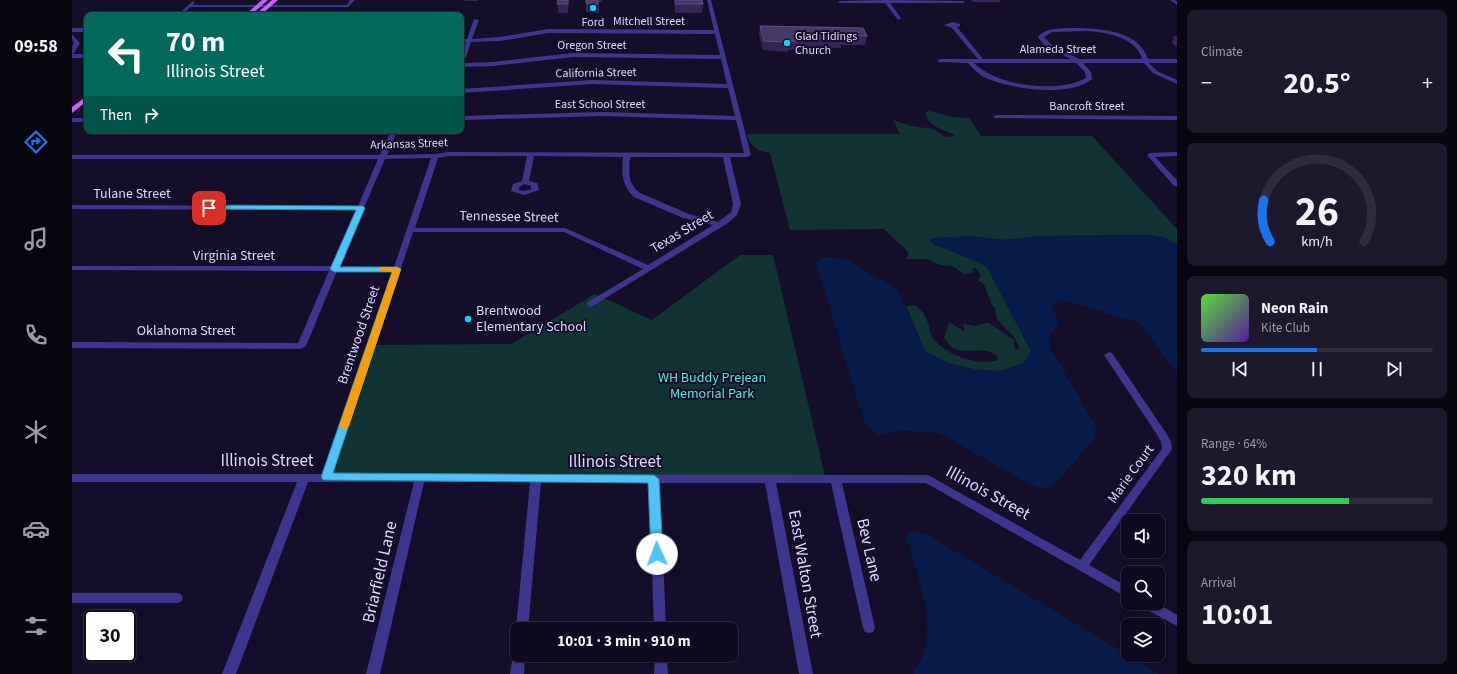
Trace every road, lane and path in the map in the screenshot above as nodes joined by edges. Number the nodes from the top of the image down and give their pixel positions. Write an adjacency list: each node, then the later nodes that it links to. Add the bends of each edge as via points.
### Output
1 (195, 0): 11 (street)
2 (265, 0): 12 (main road)
3 (275, 0): 13 (main road)
4 (353, 0): 13 (street, via 348,6)
5 (709, 0): 22 (street)
6 (1172, 0): 10 (street)
7 (886, 1): 8 (street); 9 (street); 17 (street)
8 (840, 2)
9 (963, 2)
10 (1177, 4)
11 (188, 6): 12 (street); 14 (street)
12 (258, 6): 13 (street); 15 (main road)
13 (269, 6): 16 (main road)
14 (182, 12)
15 (251, 12)
16 (262, 12)
17 (898, 18)
18 (476, 20): 25 (street)
19 (954, 27): 32 (street)
20 (72, 30): 21 (street)
21 (84, 30)
22 (717, 32): 25 (street, Mitchell Street, via 548,31); 30 (street)
23 (72, 36): 26 (street, via 77,43)
24 (464, 41): 25 (street, Mitchell Street)
25 (469, 41): 27 (street)
26 (72, 52)
27 (464, 55)
28 (72, 56): 29 (street)
29 (84, 56)
30 (723, 57): 37 (street, Oregon Street, via 573,55 493,64); 39 (street)
31 (969, 60): 32 (street, Alameda Street); 33 (street, via 980,71 997,80 1017,85 1052,87 1080,84 1089,79 1088,71); 34 (street, Alameda Street)
32 (981, 60): 33 (street, Alameda Street)
33 (1076, 60): 35 (street, Alameda Street); 35 (street, via 1044,43 1042,35 1068,30 1110,33 1134,43)
34 (940, 61)
35 (1146, 61): 36 (street, Alameda Street); 38 (street, via 1154,72)
36 (1177, 61)
37 (464, 64)
38 (1177, 82)
39 (731, 86): 40 (street, California Street, via 592,82); 45 (street)
40 (464, 91)
41 (84, 101): 42 (main road)
42 (72, 111)
43 (996, 117): 46 (street, Bancroft Street)
44 (464, 118): 45 (street, East School Street, via 603,114)
45 (738, 118): 53 (street, Arkansas Street, via 748,155)
46 (1177, 118)
47 (72, 120): 48 (street)
48 (84, 120)
49 (393, 134): 56 (street)
50 (531, 154): 52 (street, Arkansas Street); 54 (street, Arkansas Street); 57 (street)
51 (1177, 154): 58 (street, via 1150,155)
52 (627, 155): 53 (street, Arkansas Street); 61 (street, via 626,184 630,190 686,216)
53 (726, 155): 61 (street, Texas Street, via 736,208 730,218)
54 (435, 156): 56 (street, Arkansas Street); 62 (street, Brentwood Street)
55 (72, 157): 56 (street, Arkansas Street)
56 (382, 157): 60 (street)
57 (525, 182)
58 (1177, 184)
59 (72, 207): 60 (street, Tulane Street)
60 (361, 208): 65 (street)
61 (718, 224): 64 (street, Texas Street)
62 (410, 230): 64 (street, Tennessee Street, via 565,230); 66 (street, Brentwood Street)
63 (72, 268): 65 (street, Virginia Street)
64 (648, 268): 67 (street, Texas Street)
65 (334, 269): 66 (street, Virginia Street); 68 (street, Oklahoma Street, via 301,346)
66 (397, 269): 70 (street, Brentwood Street)
67 (591, 304)
68 (72, 345)
69 (1109, 355): 78 (street, Marie Court, via 1162,435 1166,442 1166,450)
70 (327, 477): 72 (street, Illinois Street); 73 (street, Illinois Street)
71 (72, 478): 72 (street, Illinois Street)
72 (304, 478): 89 (street)
73 (420, 478): 74 (street, Illinois Street); 90 (street, Briarfield Lane)
74 (536, 478): 75 (street, Illinois Street); 84 (street)
75 (654, 479): 76 (street, Illinois Street); 85 (street)
76 (770, 479): 77 (street, Illinois Street); 93 (street, East Walton Street)
77 (836, 479): 78 (street, Illinois Street, via 928,479); 86 (street, Bev Lane)
78 (1082, 566): 79 (street, Illinois Street)
79 (1121, 589)
80 (72, 598): 81 (street)
81 (177, 598)
82 (1158, 610): 83 (street)
83 (1177, 621)
84 (523, 622)
85 (660, 622)
86 (869, 628)
87 (518, 662): 91 (street)
88 (661, 662): 92 (street)
89 (230, 674)
90 (373, 674)
91 (517, 674)
92 (662, 674)
93 (806, 674)

